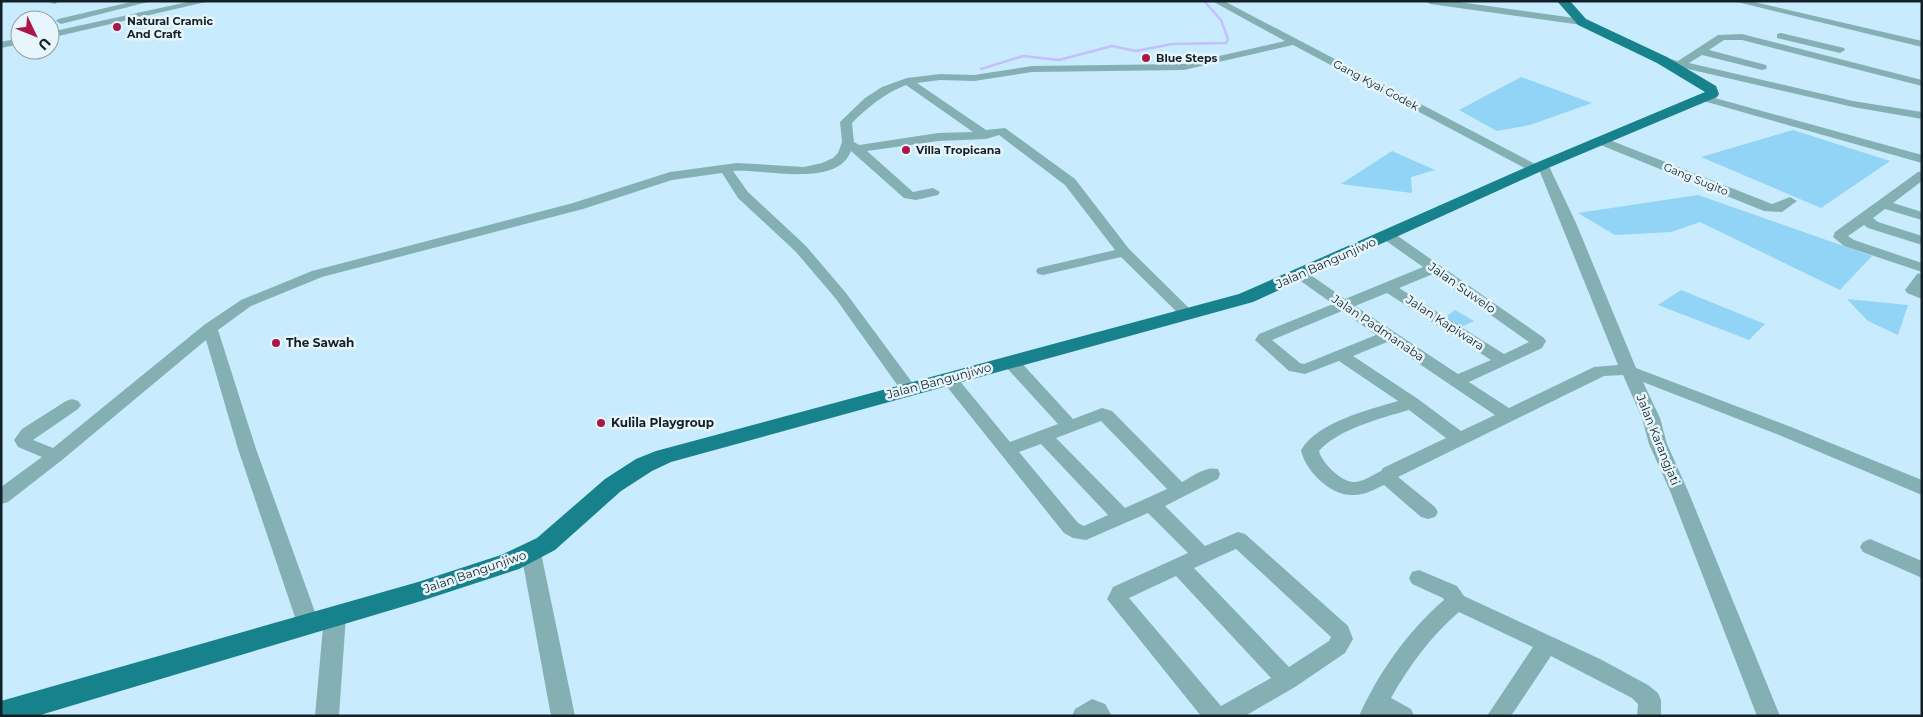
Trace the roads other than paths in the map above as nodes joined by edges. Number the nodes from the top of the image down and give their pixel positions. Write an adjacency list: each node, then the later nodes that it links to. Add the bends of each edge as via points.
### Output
1 (50, 1): 2 (street)
2 (55, 1)
3 (148, 1): 11 (street)
4 (206, 1): 9 (street)
5 (1216, 1): 15 (street, Gang Kyai Godek)
6 (1430, 1): 12 (street)
7 (1563, 1): 12 (main road)
8 (1737, 1): 17 (street)
9 (175, 4): 13 (street)
10 (60, 19): 11 (street)
11 (62, 21): 13 (street)
12 (1582, 22): 20 (main road)
13 (71, 30): 14 (street)
14 (60, 33)
15 (1294, 42): 22 (street, via 1184,67 1032,69 974,78 940,77); 32 (street, Gang Kyai Godek)
16 (1764, 42): 18 (street, via 1774,34); 19 (street, via 1722,37); 23 (street)
17 (1922, 44)
18 (1840, 50)
19 (1700, 51): 20 (street); 21 (street)
20 (1671, 62): 25 (main road, via 1711,89 1712,94); 26 (street)
21 (1762, 67)
22 (907, 81): 28 (street); 30 (street, via 886,89 846,122)
23 (1922, 83)
24 (1893, 96): 26 (street)
25 (1704, 98): 29 (main road, Jalan Bangunjiwo); 31 (street)
26 (1888, 110): 27 (street)
27 (1922, 116)
28 (986, 134): 30 (street); 42 (street, via 1001,131 1070,182)
29 (1602, 141): 32 (main road, Jalan Bangunjiwo); 36 (street, Gang Sugito, via 1769,208 1777,209)
30 (852, 146): 33 (street, via 837,161 804,171 785,172 758,166); 35 (street, via 909,195)
31 (1922, 159)
32 (1540, 167): 40 (main road, Jalan Bangunjiwo); 57 (street, Jalan Karangjati, via 1569,223)
33 (724, 168): 52 (street, via 670,176 578,206 317,274 246,303); 60 (street, via 743,196 801,249 842,296)
34 (1922, 175): 37 (street)
35 (933, 192)
36 (1790, 201)
37 (1883, 204): 38 (street); 39 (street)
38 (1922, 216)
39 (1864, 219): 41 (street); 44 (street, via 1840,237)
40 (1387, 235): 43 (street, Jalan Suwelo); 46 (main road, Jalan Bangunjiwo)
41 (1922, 241)
42 (1124, 252): 45 (street); 51 (street)
43 (1434, 268): 48 (street); 55 (street, Jalan Suwelo, via 1538,341)
44 (1922, 268)
45 (1042, 271)
46 (1300, 274): 50 (street, Jalan Padmanaba); 51 (main road, Jalan Bangunjiwo, via 1246,298)
47 (1922, 277): 49 (street, via 1912,290)
48 (1388, 287): 50 (street); 55 (street, Jalan Kapiwara)
49 (1922, 295)
50 (1343, 305): 53 (street, Jalan Padmanaba); 54 (street, via 1263,340 1302,370)
51 (1187, 314): 56 (main road, Jalan Bangunjiwo)
52 (210, 328): 68 (street); 85 (street, via 247,449)
53 (1388, 336): 54 (street); 59 (street, Jalan Padmanaba)
54 (1341, 355): 61 (street)
55 (1501, 359): 59 (street)
56 (1011, 362): 58 (main road, Jalan Bangunjiwo); 64 (street)
57 (1629, 371): 63 (street, via 1600,371); 71 (street); 99 (street, Jalan Karangjati, via 1651,418 1658,444)
58 (948, 378): 60 (main road, Jalan Bangunjiwo); 67 (street)
59 (1457, 381): 63 (street, Jalan Padmanaba)
60 (909, 390): 78 (main road, Jalan Bangunjiwo, via 664,456 613,485 560,533)
61 (1412, 403): 66 (street); 70 (street, via 1370,416 1322,437 1310,450 1313,461 1343,488 1358,488)
62 (72, 405): 68 (street, via 28,433 23,440)
63 (1509, 416): 66 (street)
64 (1070, 426): 65 (street); 72 (street, via 1099,414 1106,415)
65 (1044, 436): 67 (street); 76 (street)
66 (1460, 440): 70 (street)
67 (1006, 450): 76 (street, via 1076,532 1086,532)
68 (56, 456): 73 (street)
69 (1211, 474): 72 (street)
70 (1388, 476): 75 (street)
71 (1922, 488)
72 (1180, 491): 74 (street)
73 (1, 498)
74 (1151, 504): 76 (street); 79 (street)
75 (1428, 512)
76 (1122, 516)
77 (1870, 547): 81 (street)
78 (531, 553): 84 (main road, Jalan Bangunjiwo, via 418,592); 91 (street)
79 (1202, 555): 80 (street); 87 (street, via 1238,539 1340,632 1342,641 1337,647)
80 (1179, 566): 87 (street); 94 (street, via 1120,593 1117,602)
81 (1922, 570)
82 (1419, 578): 83 (street, via 1450,592)
83 (1457, 602): 86 (street); 88 (street, via 1394,671)
84 (335, 616): 85 (main road, Jalan Bangunjiwo); 90 (street)
85 (308, 623): 89 (main road, Jalan Bangunjiwo)
86 (1547, 644): 97 (street); 98 (street, via 1644,694 1650,700)
87 (1287, 680): 95 (street)
88 (1373, 709): 96 (street)
89 (1, 714)
90 (327, 716)
91 (563, 716)
92 (1083, 716): 93 (street, via 1092,709)
93 (1101, 716)
94 (1215, 716)
95 (1224, 716)
96 (1403, 716)
97 (1498, 716)
98 (1649, 716)
99 (1769, 716)

